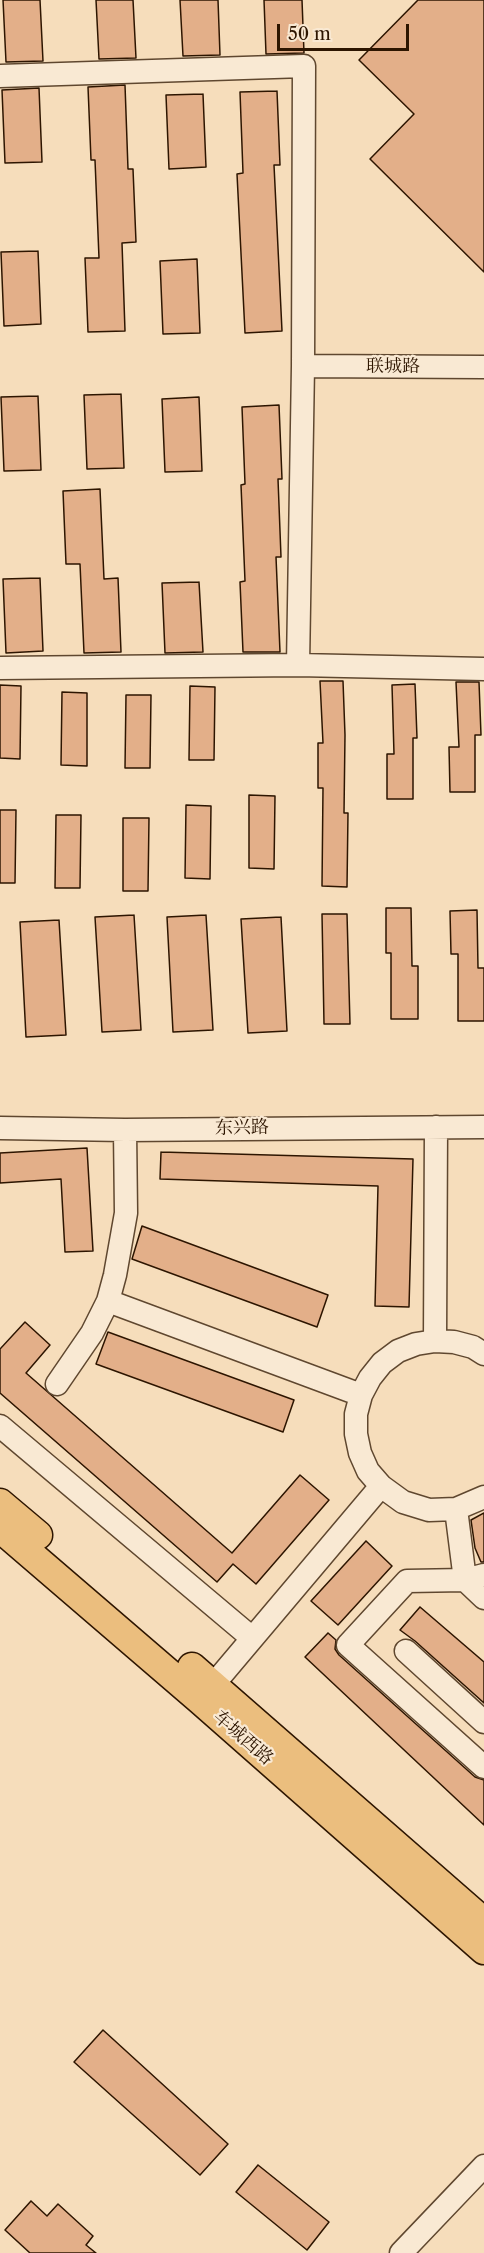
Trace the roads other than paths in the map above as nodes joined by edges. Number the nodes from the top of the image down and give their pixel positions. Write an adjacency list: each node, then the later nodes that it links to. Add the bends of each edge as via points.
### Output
1 (0, 76): 2 (street, via 304,66)
2 (303, 366): 3 (street, 联城路); 4 (street)
3 (484, 367)
4 (298, 665): 5 (street); 6 (street)
5 (0, 668)
6 (484, 669)
7 (436, 1126): 8 (street, 东兴路); 10 (street, 东兴路); 12 (street)
8 (484, 1127)
9 (0, 1128): 10 (street, 东兴路)
10 (125, 1130): 11 (street, via 126,1213)
11 (108, 1301): 14 (street, via 92,1333); 15 (street)
12 (435, 1341): 13 (street, via 473,1347); 15 (street, via 398,1351 382,1363)
13 (484, 1354)
14 (57, 1384)
15 (361, 1395): 17 (street, via 356,1424 360,1453)
16 (0, 1426): 24 (street)
17 (381, 1486): 20 (street, via 403,1502 429,1510); 24 (street)
18 (484, 1497): 20 (street)
19 (0, 1503): 26 (main road, 车城西路)
20 (456, 1509): 22 (street)
21 (0, 1528): 26 (main road, 车城西路)
22 (474, 1577): 23 (street); 28 (street, via 407,1581 348,1645)
23 (484, 1598)
24 (252, 1638): 26 (street)
25 (406, 1651): 27 (street)
26 (207, 1692): 29 (main road, 车城西路); 30 (main road, 车城西路)
27 (484, 1722)
28 (484, 1767)
29 (484, 1922)
30 (484, 1950)
31 (484, 2166): 32 (street)
32 (401, 2253)

